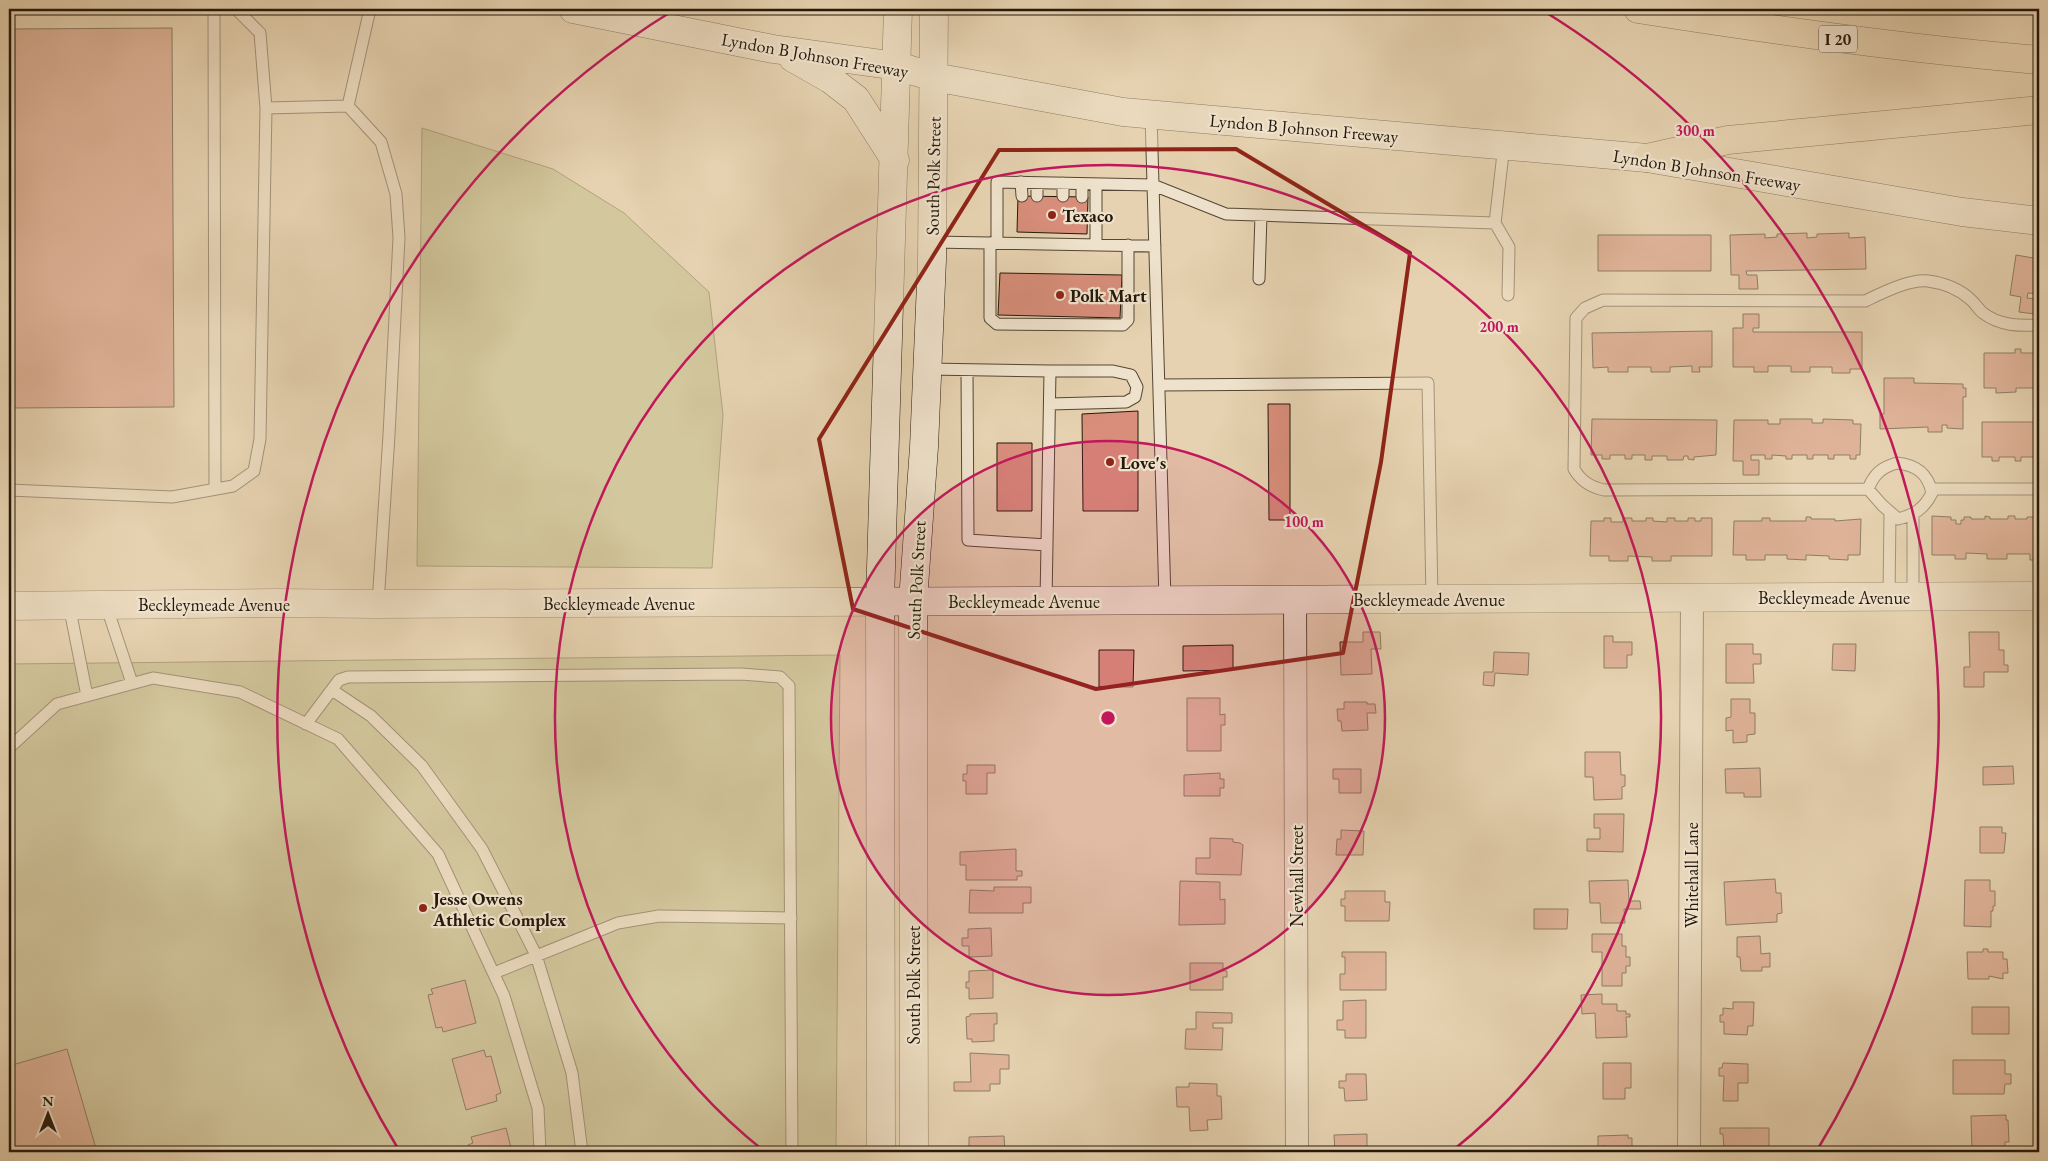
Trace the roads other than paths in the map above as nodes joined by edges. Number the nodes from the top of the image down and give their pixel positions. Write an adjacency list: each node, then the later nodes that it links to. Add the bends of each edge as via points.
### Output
1 (214, 9): 45 (lane)
2 (236, 9): 13 (lane, via 260,33)
3 (370, 9): 12 (lane)
4 (573, 9): 8 (main road, Lyndon B Johnson Freeway)
5 (898, 9): 10 (main road, South Polk Street)
6 (934, 9): 11 (main road, South Polk Street)
7 (1638, 9): 9 (highway, I 20, via 1778,31)
8 (773, 49): 10 (main road, Lyndon B Johnson Freeway); 18 (main road, via 804,63 856,99)
9 (2039, 60)
10 (898, 66): 11 (main road, Lyndon B Johnson Freeway); 18 (main road, South Polk Street)
11 (934, 77): 15 (main road, Lyndon B Johnson Freeway, via 1123,112); 32 (main road, South Polk Street)
12 (348, 106): 13 (lane); 62 (lane, via 381,142 396,194 398,229 389,436)
13 (266, 108): 45 (lane, via 260,439 254,471 233,486)
14 (2039, 110): 17 (highway, via 1728,140)
15 (1151, 114): 16 (main road, Lyndon B Johnson Freeway); 24 (lane)
16 (1504, 145): 17 (main road, Lyndon B Johnson Freeway); 31 (lane)
17 (1647, 158): 30 (main road, Lyndon B Johnson Freeway, via 1962,212)
18 (895, 160): 61 (main road, South Polk Street)
19 (1021, 182): 20 (lane); 25 (lane); 33 (lane, via 997,182)
20 (1037, 183): 21 (lane); 26 (lane)
21 (1063, 183): 22 (lane); 27 (lane)
22 (1082, 184): 23 (lane); 28 (lane)
23 (1096, 184): 24 (lane); 34 (lane)
24 (1154, 185): 29 (lane, via 1226,214); 36 (lane)
25 (1022, 196)
26 (1037, 196)
27 (1063, 196)
28 (1082, 197)
29 (1261, 215): 31 (lane); 37 (lane)
30 (2039, 221)
31 (1495, 224): 38 (lane, via 1509,247)
32 (932, 242): 33 (lane); 40 (main road, South Polk Street)
33 (994, 243): 34 (lane, via 1036,238 1081,239); 35 (lane, via 990,318 997,324 1123,325 1128,320)
34 (1096, 245): 35 (lane)
35 (1128, 245): 36 (lane)
36 (1155, 246): 43 (lane)
37 (1259, 279)
38 (1508, 295)
39 (2039, 325): 46 (lane, via 2016,326 1999,322 1954,288 1927,281 1895,287 1865,301 1603,300 1586,308 1576,318 1574,469 1586,484 1604,490)
40 (927, 369): 41 (lane); 59 (main road, South Polk Street)
41 (967, 370): 42 (lane); 52 (lane, via 968,540)
42 (1050, 371): 44 (lane); 44 (lane, via 1114,371 1131,375 1137,387 1135,398 1126,402)
43 (1159, 385): 57 (lane, via 1428,383); 58 (lane)
44 (1050, 404): 52 (lane)
45 (215, 489): 49 (lane, via 172,497)
46 (1868, 489): 47 (lane, via 1878,471 1897,463 1917,468 1925,475); 50 (lane)
47 (1931, 489): 48 (lane); 51 (lane, via 1927,503)
48 (2039, 489)
49 (9, 490)
50 (1890, 512): 51 (lane, via 1898,519); 53 (lane)
51 (1913, 514): 53 (lane)
52 (1047, 545): 60 (lane)
53 (1901, 596): 54 (main road, Beckleymeade Avenue); 55 (main road, Beckleymeade Avenue)
54 (2039, 596)
55 (1692, 598): 57 (main road, Beckleymeade Avenue); 80 (street, Whitehall Lane)
56 (1295, 599): 57 (main road, Beckleymeade Avenue); 58 (main road, Beckleymeade Avenue); 79 (street, Newhall Street)
57 (1432, 599)
58 (1165, 600): 60 (main road, Beckleymeade Avenue)
59 (912, 601): 60 (main road, Beckleymeade Avenue); 61 (main road, Beckleymeade Avenue); 74 (main road, South Polk Street)
60 (1046, 601)
61 (880, 602): 62 (main road, Beckleymeade Avenue); 75 (main road, South Polk Street)
62 (378, 604): 64 (main road, Beckleymeade Avenue)
63 (69, 605): 64 (main road, Beckleymeade Avenue); 65 (main road, Beckleymeade Avenue); 68 (lane)
64 (106, 605): 66 (lane)
65 (9, 606)
66 (132, 683): 68 (lane); 69 (lane, via 153,678 240,692)
67 (332, 690): 69 (lane); 71 (lane, via 339,680 348,677 741,674 780,677 789,686); 72 (lane, via 371,716 422,766 482,849)
68 (88, 696): 70 (lane, via 57,704)
69 (306, 724): 73 (lane, via 338,739 438,854)
70 (9, 748)
71 (791, 918): 72 (lane, via 659,916 618,923); 78 (lane)
72 (536, 955): 73 (lane); 77 (lane, via 572,1073)
73 (494, 973): 76 (lane, via 538,1108)
74 (914, 1140): 75 (main road)
75 (881, 1141)
76 (540, 1152)
77 (582, 1152)
78 (792, 1152)
79 (1297, 1152)
80 (1690, 1152)

